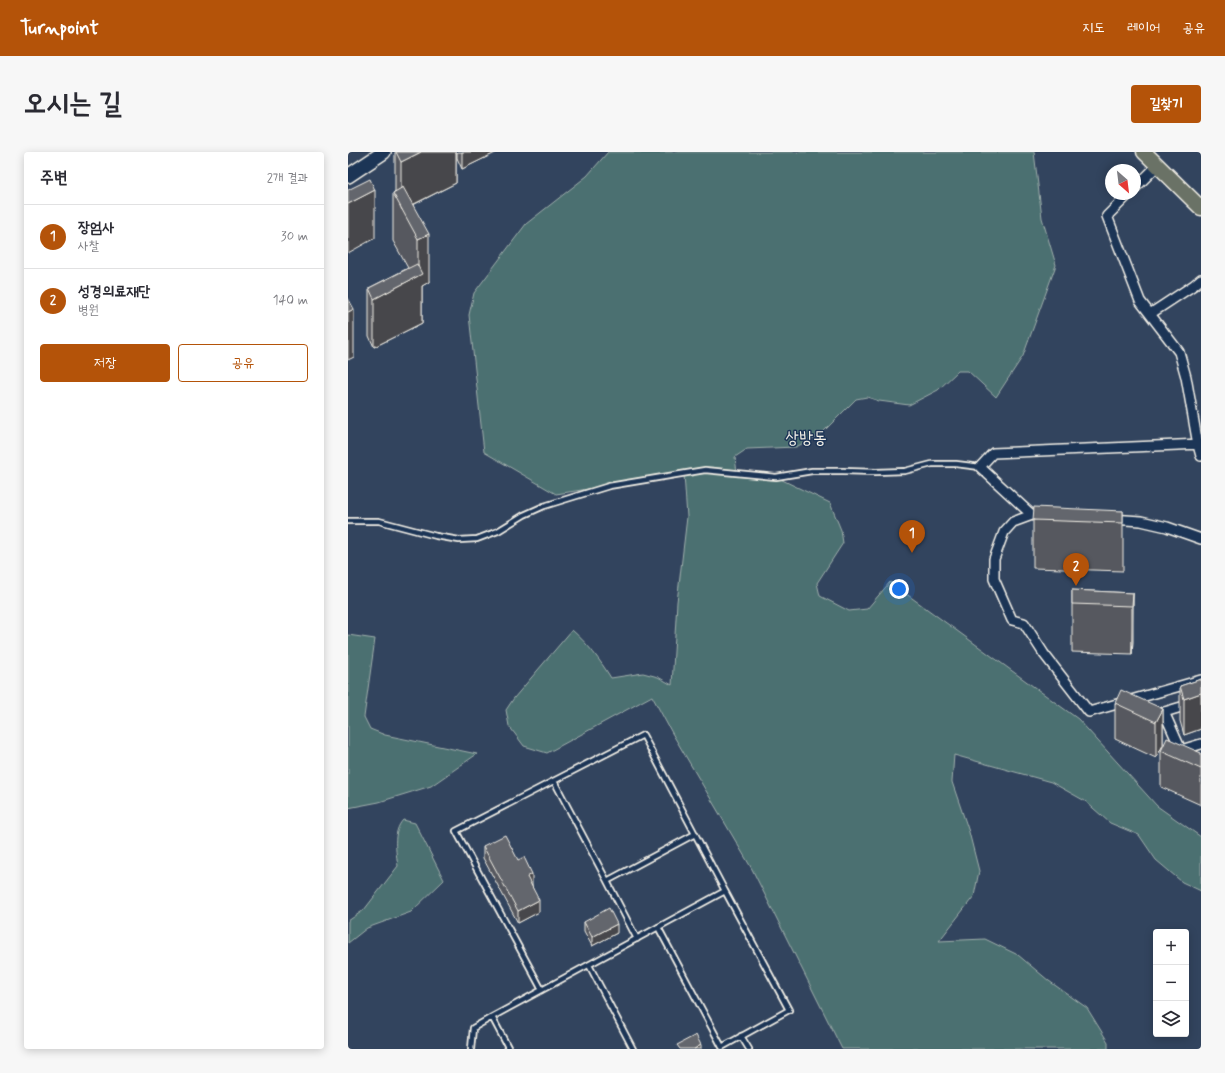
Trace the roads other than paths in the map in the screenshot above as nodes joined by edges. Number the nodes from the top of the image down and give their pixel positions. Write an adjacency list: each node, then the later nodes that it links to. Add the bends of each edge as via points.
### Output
1 (384, 152): 4 (main road)
2 (1144, 152): 3 (main road)
3 (1158, 165): 5 (street); 7 (main road)
4 (348, 176)
5 (1141, 182)
6 (1123, 200): 9 (street, via 1107,216 1140,301)
7 (1201, 208)
8 (1201, 279): 9 (street)
9 (1150, 314): 10 (street, via 1179,352)
10 (1199, 444): 11 (street); 12 (street, via 994,453)
11 (1201, 456)
12 (980, 467): 13 (street); 16 (lane, via 932,464 905,471 812,471 776,477 705,470 609,486 544,506 498,531 477,538 459,540 379,521)
13 (1032, 515): 14 (street); 18 (street, via 1013,522 1004,532 994,559 994,579 1012,620 1024,622 1044,654 1089,712)
14 (1056, 516)
15 (1102, 519): 17 (street, via 1141,521)
16 (348, 521)
17 (1201, 539)
18 (1201, 680)
19 (1201, 701): 20 (street)
20 (1164, 712): 21 (street); 22 (street, via 1180,750)
21 (1149, 716)
22 (1201, 744)
23 (554, 781): 24 (lane, via 643,735); 25 (lane); 30 (lane, via 456,831)
24 (695, 834): 25 (lane); 26 (lane)
25 (607, 881): 28 (lane)
26 (725, 891): 27 (lane); 32 (lane, via 789,1010)
27 (658, 927): 28 (lane); 33 (lane)
28 (637, 939): 29 (lane)
29 (589, 965): 30 (lane); 36 (lane)
30 (542, 990): 31 (lane)
31 (492, 1017): 34 (lane, via 473,1028); 35 (lane)
32 (741, 1036): 33 (lane); 37 (lane)
33 (720, 1048)
34 (471, 1049)
35 (509, 1049)
36 (633, 1049)
37 (750, 1049)

